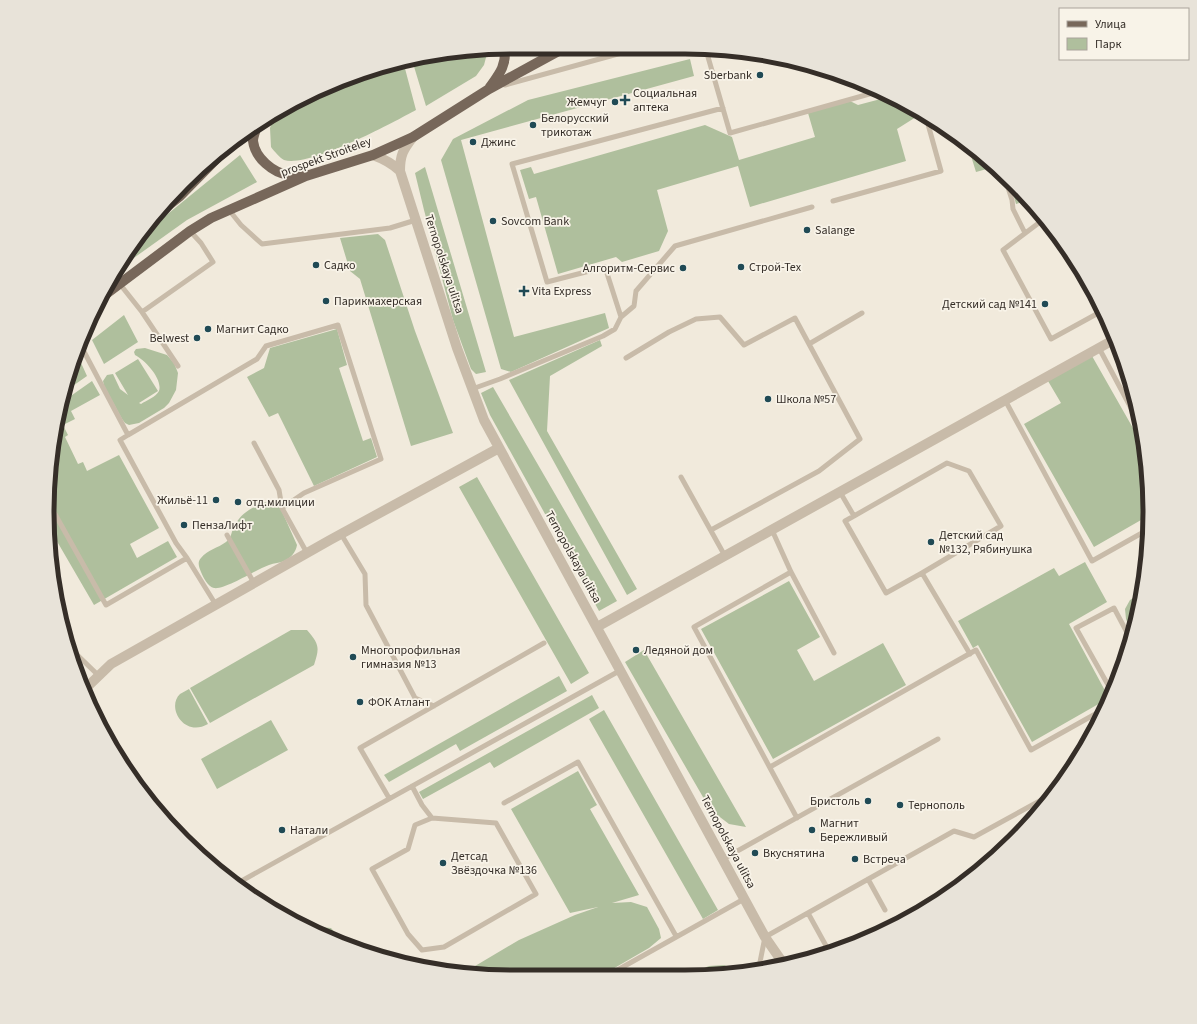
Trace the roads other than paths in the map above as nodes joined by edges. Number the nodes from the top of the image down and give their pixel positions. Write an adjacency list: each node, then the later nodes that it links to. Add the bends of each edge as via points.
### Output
1 (505, 54): 5 (main road, via 502,71)
2 (553, 54): 5 (main road, prospekt Stroiteley)
3 (618, 54): 5 (lane)
4 (707, 55): 7 (lane)
5 (489, 89): 10 (main road, prospekt Stroiteley)
6 (871, 94): 7 (lane, via 730,134)
7 (723, 108): 27 (lane, via 512,164 547,282 605,267)
8 (928, 124): 15 (lane, via 941,170)
9 (255, 133): 13 (main road, via 253,140 256,150 274,170 288,176)
10 (413, 137): 11 (main road, prospekt Stroiteley); 12 (street, Ternopolskaya ulitsa, via 403,150)
11 (373, 155): 12 (street, via 384,158); 13 (main road, prospekt Stroiteley)
12 (400, 171): 18 (street, Ternopolskaya ulitsa)
13 (306, 176): 17 (main road, prospekt Stroiteley)
14 (1008, 187): 21 (lane, via 1013,209)
15 (833, 201)
16 (812, 207): 27 (lane, via 675,246 636,291 634,306)
17 (229, 210): 18 (lane, via 240,225 262,244 390,228); 20 (main road, prospekt Stroiteley)
18 (416, 220): 34 (street, Ternopolskaya ulitsa)
19 (1039, 222): 21 (lane)
20 (190, 231): 22 (main road, prospekt Stroiteley); 24 (lane, via 213,262)
21 (1024, 233): 25 (lane, via 1003,250 1051,339)
22 (119, 284): 23 (main road, prospekt Stroiteley); 24 (lane)
23 (111, 290)
24 (142, 312): 33 (lane)
25 (1098, 313)
26 (862, 314): 29 (lane)
27 (621, 317): 34 (lane, via 615,329 603,336)
28 (1110, 342): 30 (street)
29 (809, 344): 32 (lane, via 795,318 744,345 720,317 696,319); 45 (lane, via 860,439 819,471)
30 (1099, 348): 35 (street); 36 (lane)
31 (84, 351): 37 (lane)
32 (626, 358)
33 (178, 366)
34 (472, 389): 39 (street, Ternopolskaya ulitsa)
35 (1005, 400): 41 (street); 47 (lane, via 1092,561)
36 (1130, 407)
37 (128, 435): 42 (lane, via 257,359 266,346 338,325 381,459 304,493); 52 (lane, via 120,440 176,543)
38 (254, 443): 42 (lane, via 279,490)
39 (499, 448): 48 (street); 57 (street, Ternopolskaya ulitsa)
40 (681, 477): 45 (lane)
41 (840, 492): 44 (lane); 46 (street)
42 (282, 508): 50 (lane)
43 (55, 514): 52 (lane, via 106,605)
44 (854, 516): 54 (lane, via 845,521 886,593); 54 (lane, via 947,463 969,471 1001,526)
45 (711, 530): 51 (lane)
46 (772, 530): 51 (street); 53 (lane)
47 (1142, 533)
48 (342, 534): 50 (street); 67 (lane, via 365,574 366,605 415,698)
49 (228, 535): 55 (lane)
50 (307, 553): 55 (street)
51 (725, 556): 57 (street)
52 (187, 558): 56 (lane)
53 (791, 572): 61 (lane); 70 (lane, via 694,627)
54 (922, 573): 62 (lane)
55 (254, 583): 56 (street)
56 (216, 605): 64 (street, via 111,664)
57 (597, 627): 63 (street, Ternopolskaya ulitsa)
58 (1127, 632): 66 (lane, via 1114,608 1076,628)
59 (544, 643): 67 (lane)
60 (77, 654): 64 (lane)
61 (834, 654)
62 (970, 654): 68 (lane, via 976,650 1031,750); 70 (lane)
63 (621, 670): 71 (lane); 77 (street, Ternopolskaya ulitsa)
64 (99, 676): 65 (street)
65 (89, 686)
66 (1108, 686)
67 (434, 706): 72 (lane, via 360,748)
68 (1097, 713)
69 (938, 739): 76 (lane)
70 (770, 766): 76 (lane)
71 (412, 786): 72 (lane); 75 (lane)
72 (389, 798): 79 (lane)
73 (1040, 801): 78 (lane, via 974,837 954,831)
74 (504, 803): 83 (lane, via 578,762)
75 (432, 818): 75 (lane, via 496,824 536,894 444,947 422,950 408,934 372,869 408,848 416,825)
76 (797, 818): 77 (lane)
77 (723, 859): 80 (street, Ternopolskaya ulitsa)
78 (868, 879): 81 (lane); 82 (lane)
79 (241, 881)
80 (744, 899): 83 (lane); 84 (street, Ternopolskaya ulitsa)
81 (885, 910)
82 (808, 913): 84 (lane); 85 (lane)
83 (676, 936): 88 (lane)
84 (765, 937): 86 (street, Ternopolskaya ulitsa); 87 (lane)
85 (827, 947)
86 (781, 959)
87 (760, 963)
88 (616, 970)

